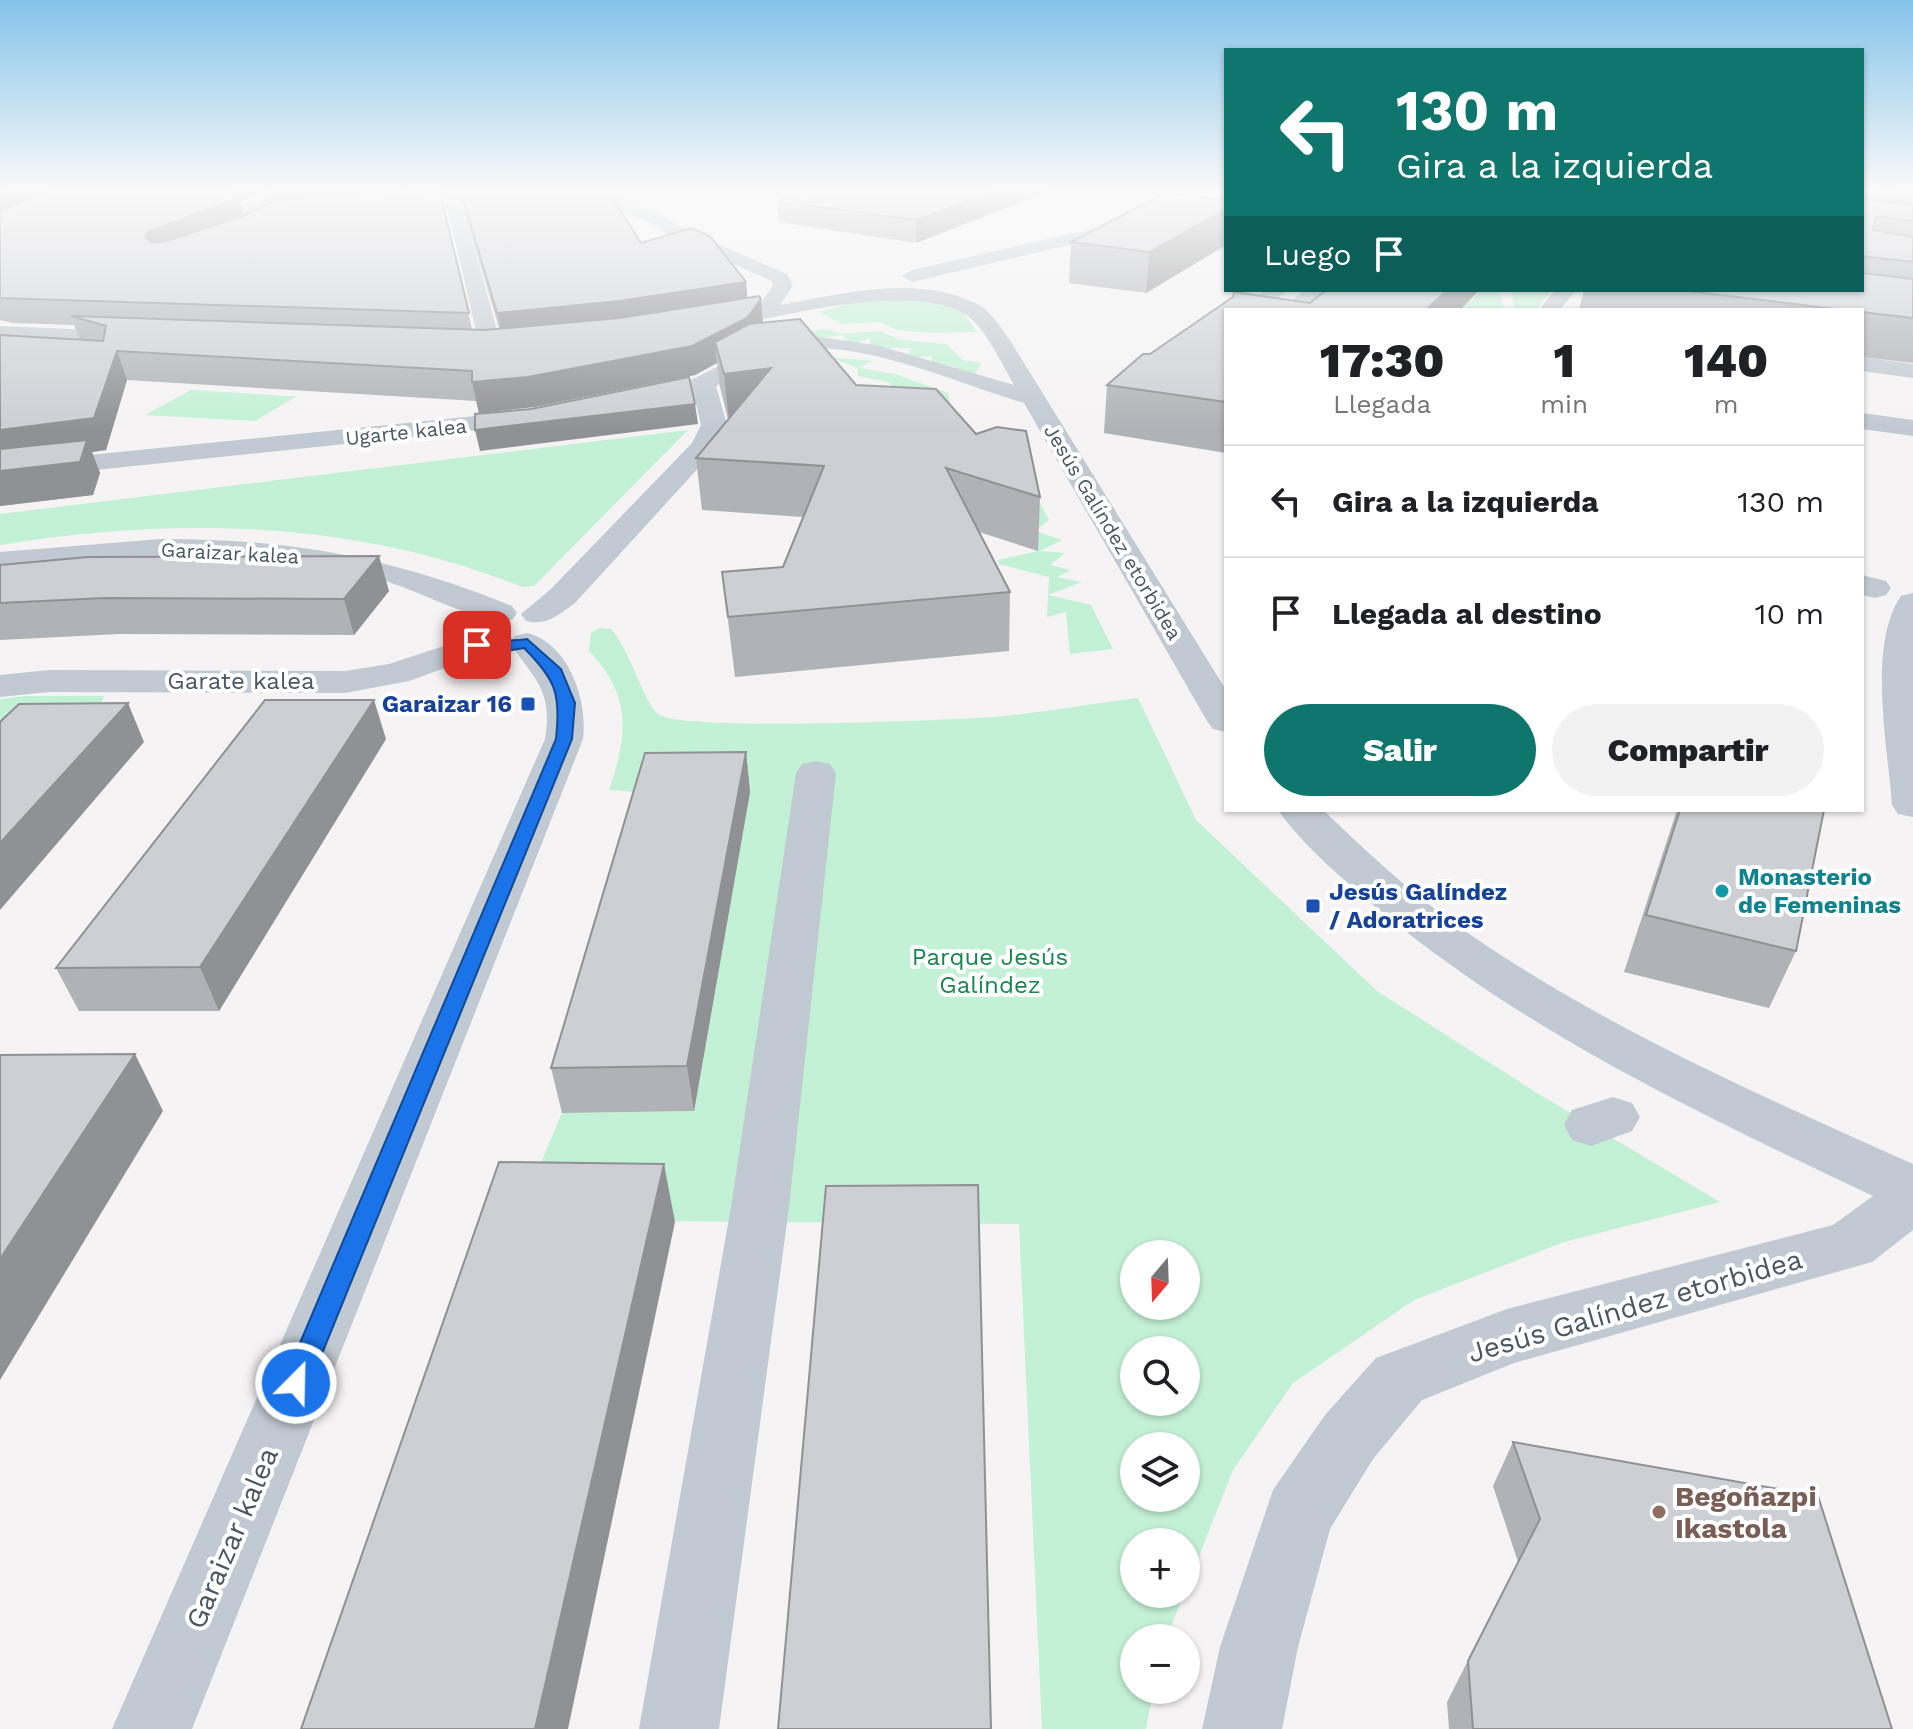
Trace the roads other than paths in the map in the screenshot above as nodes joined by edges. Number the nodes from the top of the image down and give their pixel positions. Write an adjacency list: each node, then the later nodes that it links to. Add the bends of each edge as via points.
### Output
1 (473, 269): 20 (street, via 499,348)
2 (759, 269): 13 (street, via 780,278 783,286)
3 (968, 269): 6 (street)
4 (985, 269): 5 (street)
5 (970, 284): 6 (street, via 955,293); 19 (street, Jesús Galíndez etorbidea)
6 (915, 286): 13 (street); 19 (street, Jesús Galíndez etorbidea, via 974,310)
7 (1275, 292): 10 (street)
8 (1314, 292): 11 (street)
9 (1564, 292): 12 (street)
10 (1253, 308)
11 (1294, 308)
12 (1551, 308)
13 (763, 314): 14 (street)
14 (687, 327)
15 (0, 332): 16 (street)
16 (59, 336): 17 (street); 18 (street)
17 (157, 339)
18 (0, 341)
19 (1000, 342): 24 (street, Jesús Galíndez etorbidea)
20 (461, 348)
21 (1913, 371): 23 (street)
22 (703, 384): 24 (street, via 766,350 822,344 905,360); 25 (street); 31 (street, Garate kalea, via 714,425 704,446 563,596)
23 (1876, 393): 27 (street)
24 (1034, 398): 34 (street, Jesús Galíndez etorbidea)
25 (605, 405)
26 (560, 413): 28 (street, Ugarte kalea)
27 (1913, 428)
28 (0, 472)
29 (0, 561): 31 (street, Garaizar kalea, via 128,549 271,551 353,563 411,579)
30 (1913, 603): 33 (street, via 1905,626)
31 (510, 629): 32 (street, Garate kalea, via 415,671 372,680 49,681); 40 (street, Garaizar kalea, via 554,669 567,703 564,739)
32 (0, 686)
33 (1908, 688): 36 (street)
34 (1224, 718)
35 (816, 773): 41 (street, via 760,1207)
36 (1913, 805)
37 (1301, 812): 38 (street, via 1424,923 1553,1011 1650,1064)
38 (1913, 1189)
39 (1913, 1198): 42 (street, Jesús Galíndez etorbidea, via 1851,1245 1507,1337 1399,1379 1349,1437 1298,1515 1259,1647)
40 (152, 1729)
41 (679, 1729)
42 (1242, 1729)

